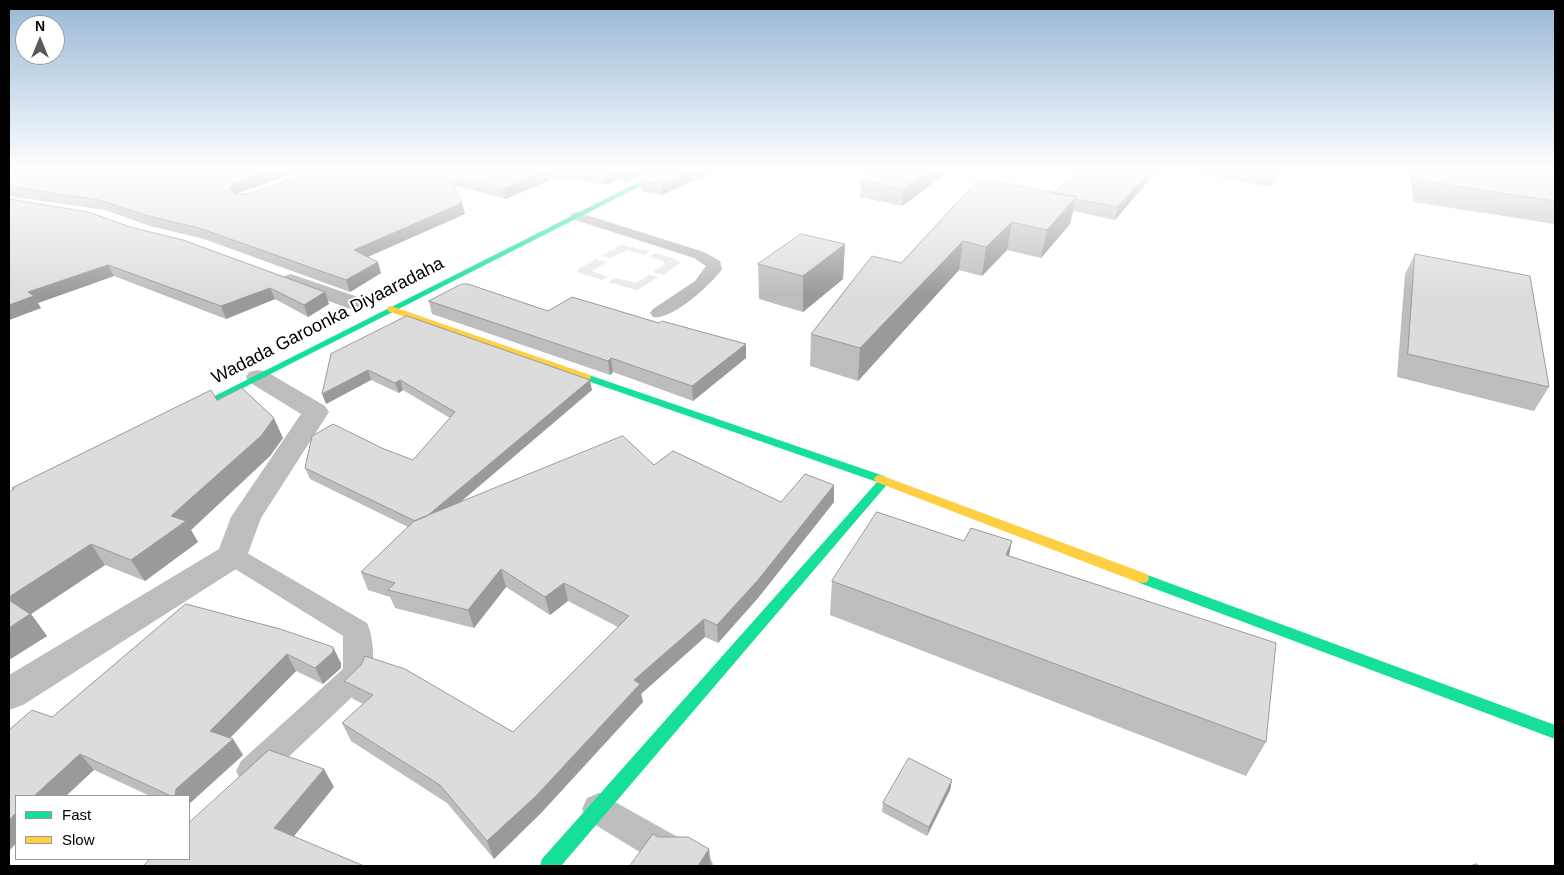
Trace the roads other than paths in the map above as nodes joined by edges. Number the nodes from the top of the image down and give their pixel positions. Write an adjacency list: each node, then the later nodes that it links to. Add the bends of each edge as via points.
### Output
1 (583, 213): 2 (street, Wadada Garoonka Diyaaradaha)
2 (577, 216): 5 (street, Wadada Garoonka Diyaaradaha); 6 (lane, via 699,255 714,264 714,269 701,284)
3 (270, 272): 4 (street)
4 (350, 302)
5 (391, 309): 7 (street, Wadada Garoonka Diyaaradaha); 9 (street)
6 (659, 313)
7 (258, 376): 8 (street, Wadada Garoonka Diyaaradaha); 10 (street, via 316,412 246,518)
8 (169, 422)
9 (884, 481): 12 (street); 14 (street)
10 (233, 556): 11 (street); 13 (lane, via 356,631 358,674)
11 (9, 694)
12 (1555, 732)
13 (233, 788)
14 (599, 809): 15 (street); 16 (lane)
15 (549, 866)
16 (696, 866)

